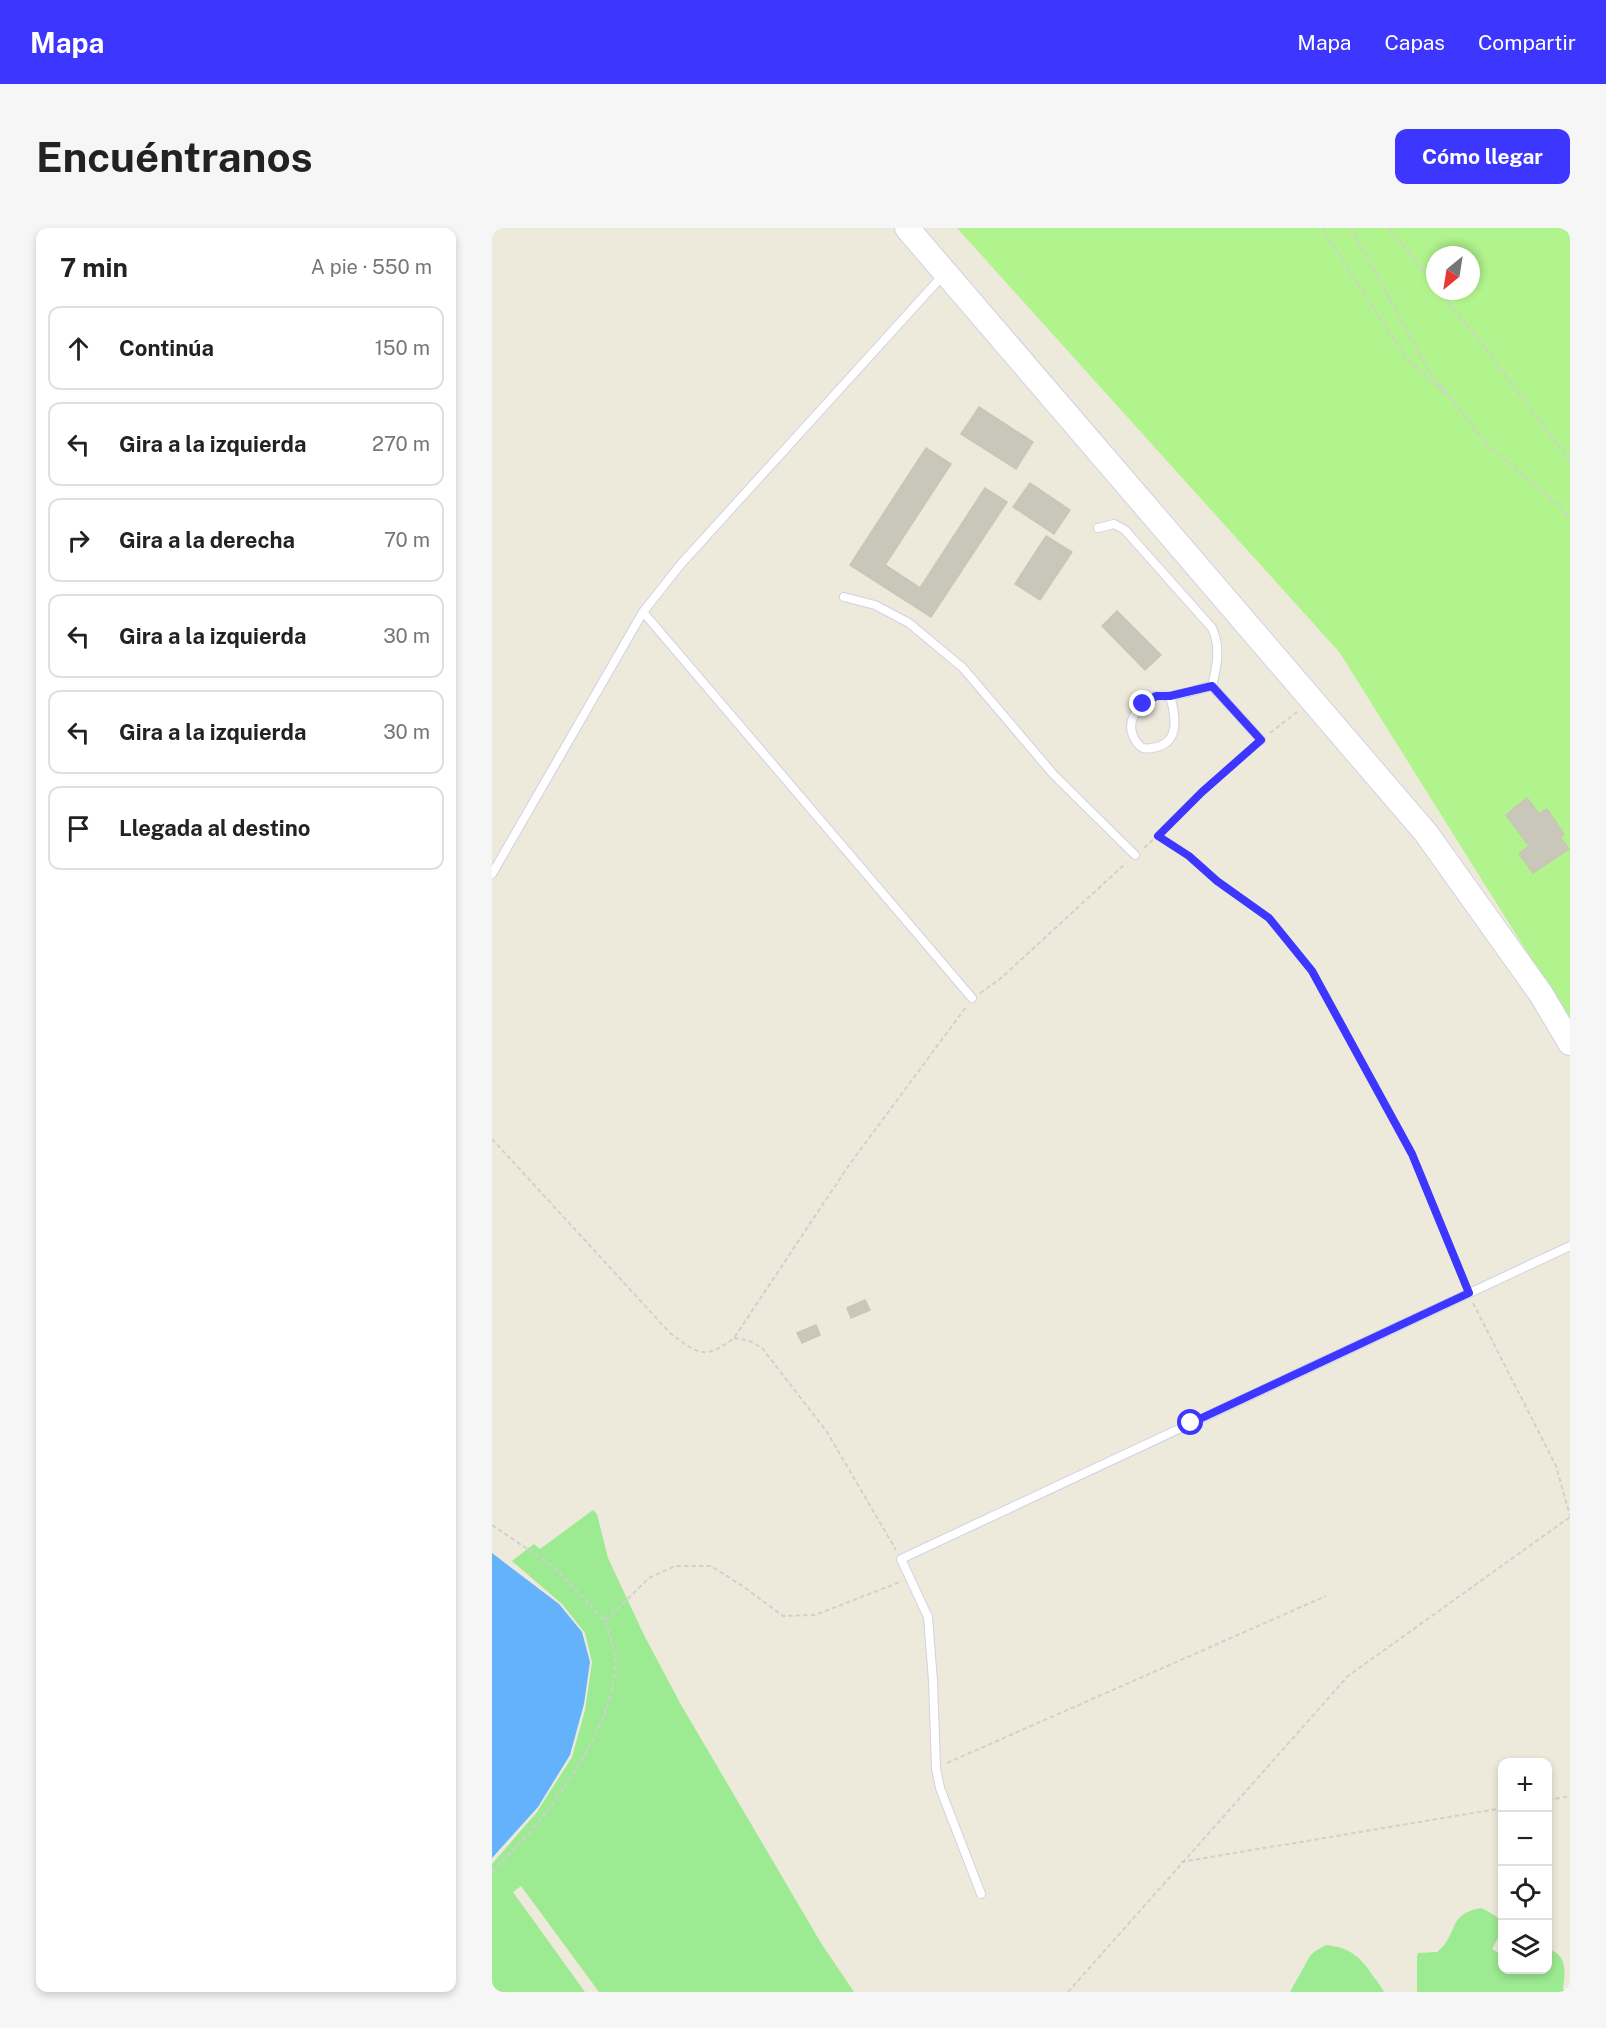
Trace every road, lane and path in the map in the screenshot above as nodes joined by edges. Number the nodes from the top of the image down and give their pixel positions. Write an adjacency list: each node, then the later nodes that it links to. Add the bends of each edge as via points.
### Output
1 (907, 228): 5 (street)
2 (1322, 228): 8 (path, via 1406,358)
3 (1352, 228): 8 (path, via 1428,369)
4 (1389, 228): 6 (path)
5 (945, 273): 13 (lane, via 681,564); 16 (street)
6 (1426, 275)
7 (1446, 300): 9 (path)
8 (1451, 399): 10 (path, via 1488,446)
9 (1570, 461)
10 (1570, 519)
11 (1098, 528): 14 (lane, via 1114,524 1125,530 1212,628 1218,652)
12 (844, 597): 19 (lane, via 875,604 909,623 963,668 1054,775)
13 (643, 612): 20 (lane); 21 (lane)
14 (1212, 686): 15 (lane); 17 (lane)
15 (1170, 696): 15 (lane, via 1175,712 1170,738 1161,746 1143,748 1131,734 1130,724 1136,711 1156,696)
16 (1313, 700): 17 (path); 22 (street, via 1426,833 1541,994)
17 (1261, 740): 18 (path)
18 (1158, 836): 19 (path); 25 (path, via 1269,918 1312,971 1412,1154)
19 (1135, 855): 21 (path, via 1000,979)
20 (492, 874)
21 (972, 998): 26 (path, via 849,1165)
22 (1570, 1043)
23 (492, 1139): 26 (path, via 670,1333 695,1351 708,1353)
24 (1570, 1245): 25 (lane)
25 (1469, 1293): 27 (path, via 1556,1466); 29 (lane)
26 (734, 1338): 29 (path, via 762,1348 827,1431)
27 (1570, 1516): 37 (path, via 1348,1676)
28 (492, 1525): 32 (path, via 554,1567)
29 (901, 1559): 30 (lane)
30 (909, 1579): 32 (path, via 815,1615 783,1617 711,1566 675,1566 649,1578); 33 (lane, via 928,1617)
31 (1326, 1596): 33 (path)
32 (605, 1621): 38 (path, via 615,1660 604,1716 550,1808)
33 (936, 1768): 39 (lane)
34 (1570, 1796): 35 (path)
35 (1552, 1799)
36 (1498, 1809): 37 (path)
37 (1181, 1862): 40 (path)
38 (492, 1872)
39 (981, 1894)
40 (1068, 1992)

